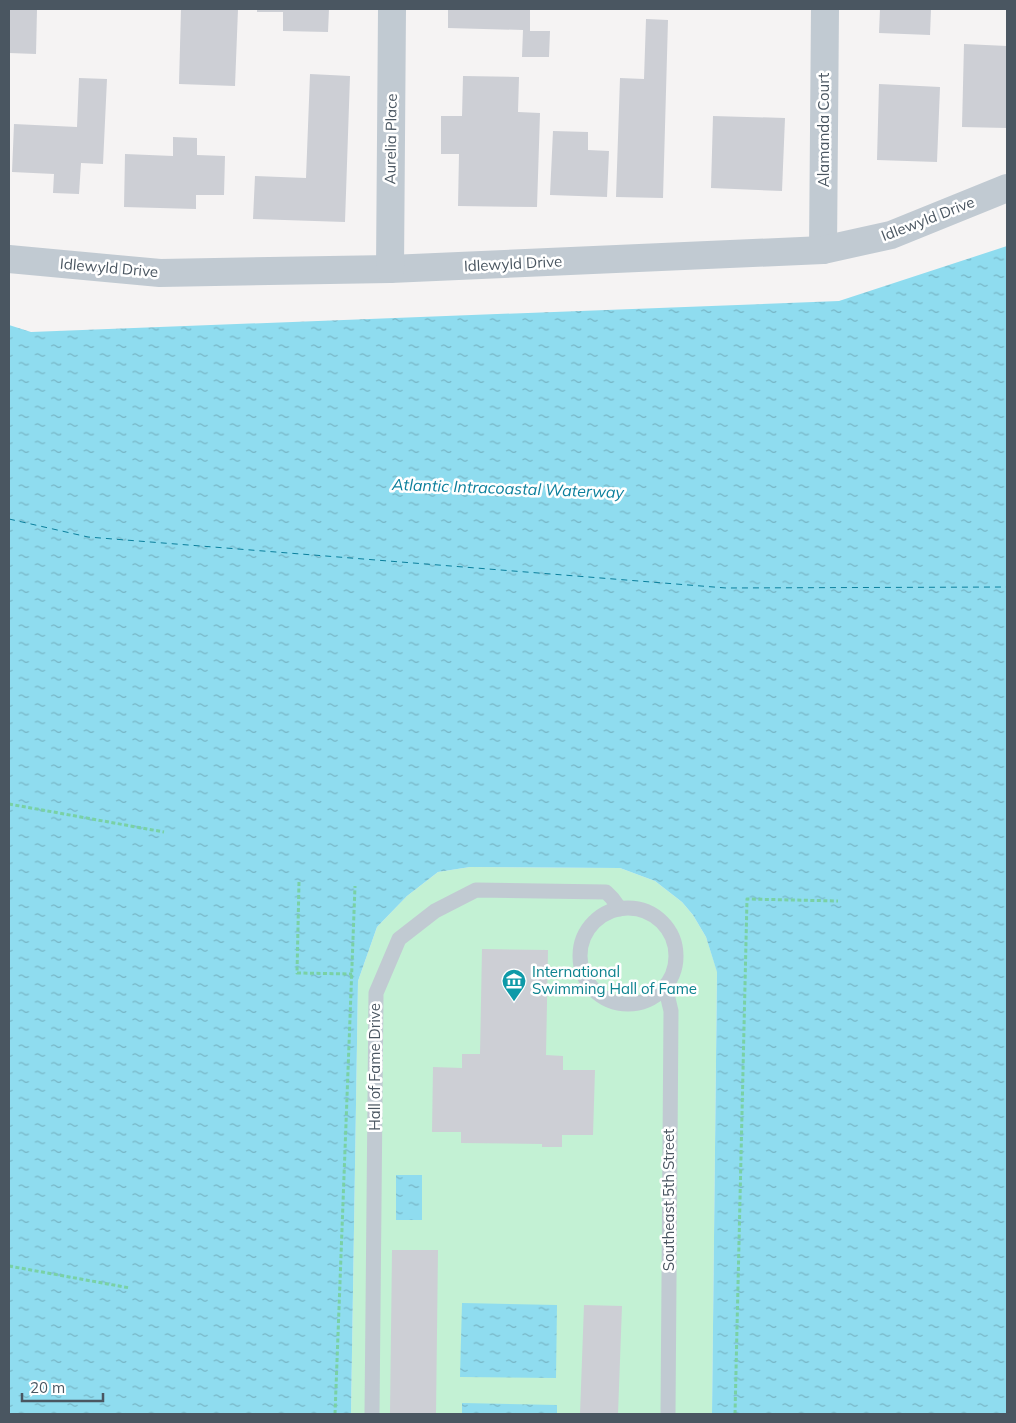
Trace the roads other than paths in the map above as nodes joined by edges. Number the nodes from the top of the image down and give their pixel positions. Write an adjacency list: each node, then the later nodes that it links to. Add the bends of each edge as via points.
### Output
1 (392, 9): 6 (street, Aurelia Place)
2 (825, 9): 4 (street, Alamanda Court)
3 (1007, 188): 4 (street, Idlewyld Drive, via 891,235)
4 (823, 250): 6 (street, Idlewyld Drive)
5 (9, 259): 6 (street, Idlewyld Drive, via 160,273)
6 (390, 269)
7 (620, 909): 8 (lane, via 642,910 656,917 666,928 676,956 673,972); 8 (lane, via 598,918 582,943 580,959 592,989 621,1004 638,1003 653,997); 9 (lane, Hall of Fame Drive, via 606,892 476,890 435,911 399,939 376,992)
8 (665, 986): 10 (lane, Southeast 5th Street, via 671,1011)
9 (372, 1414)
10 (668, 1414)

